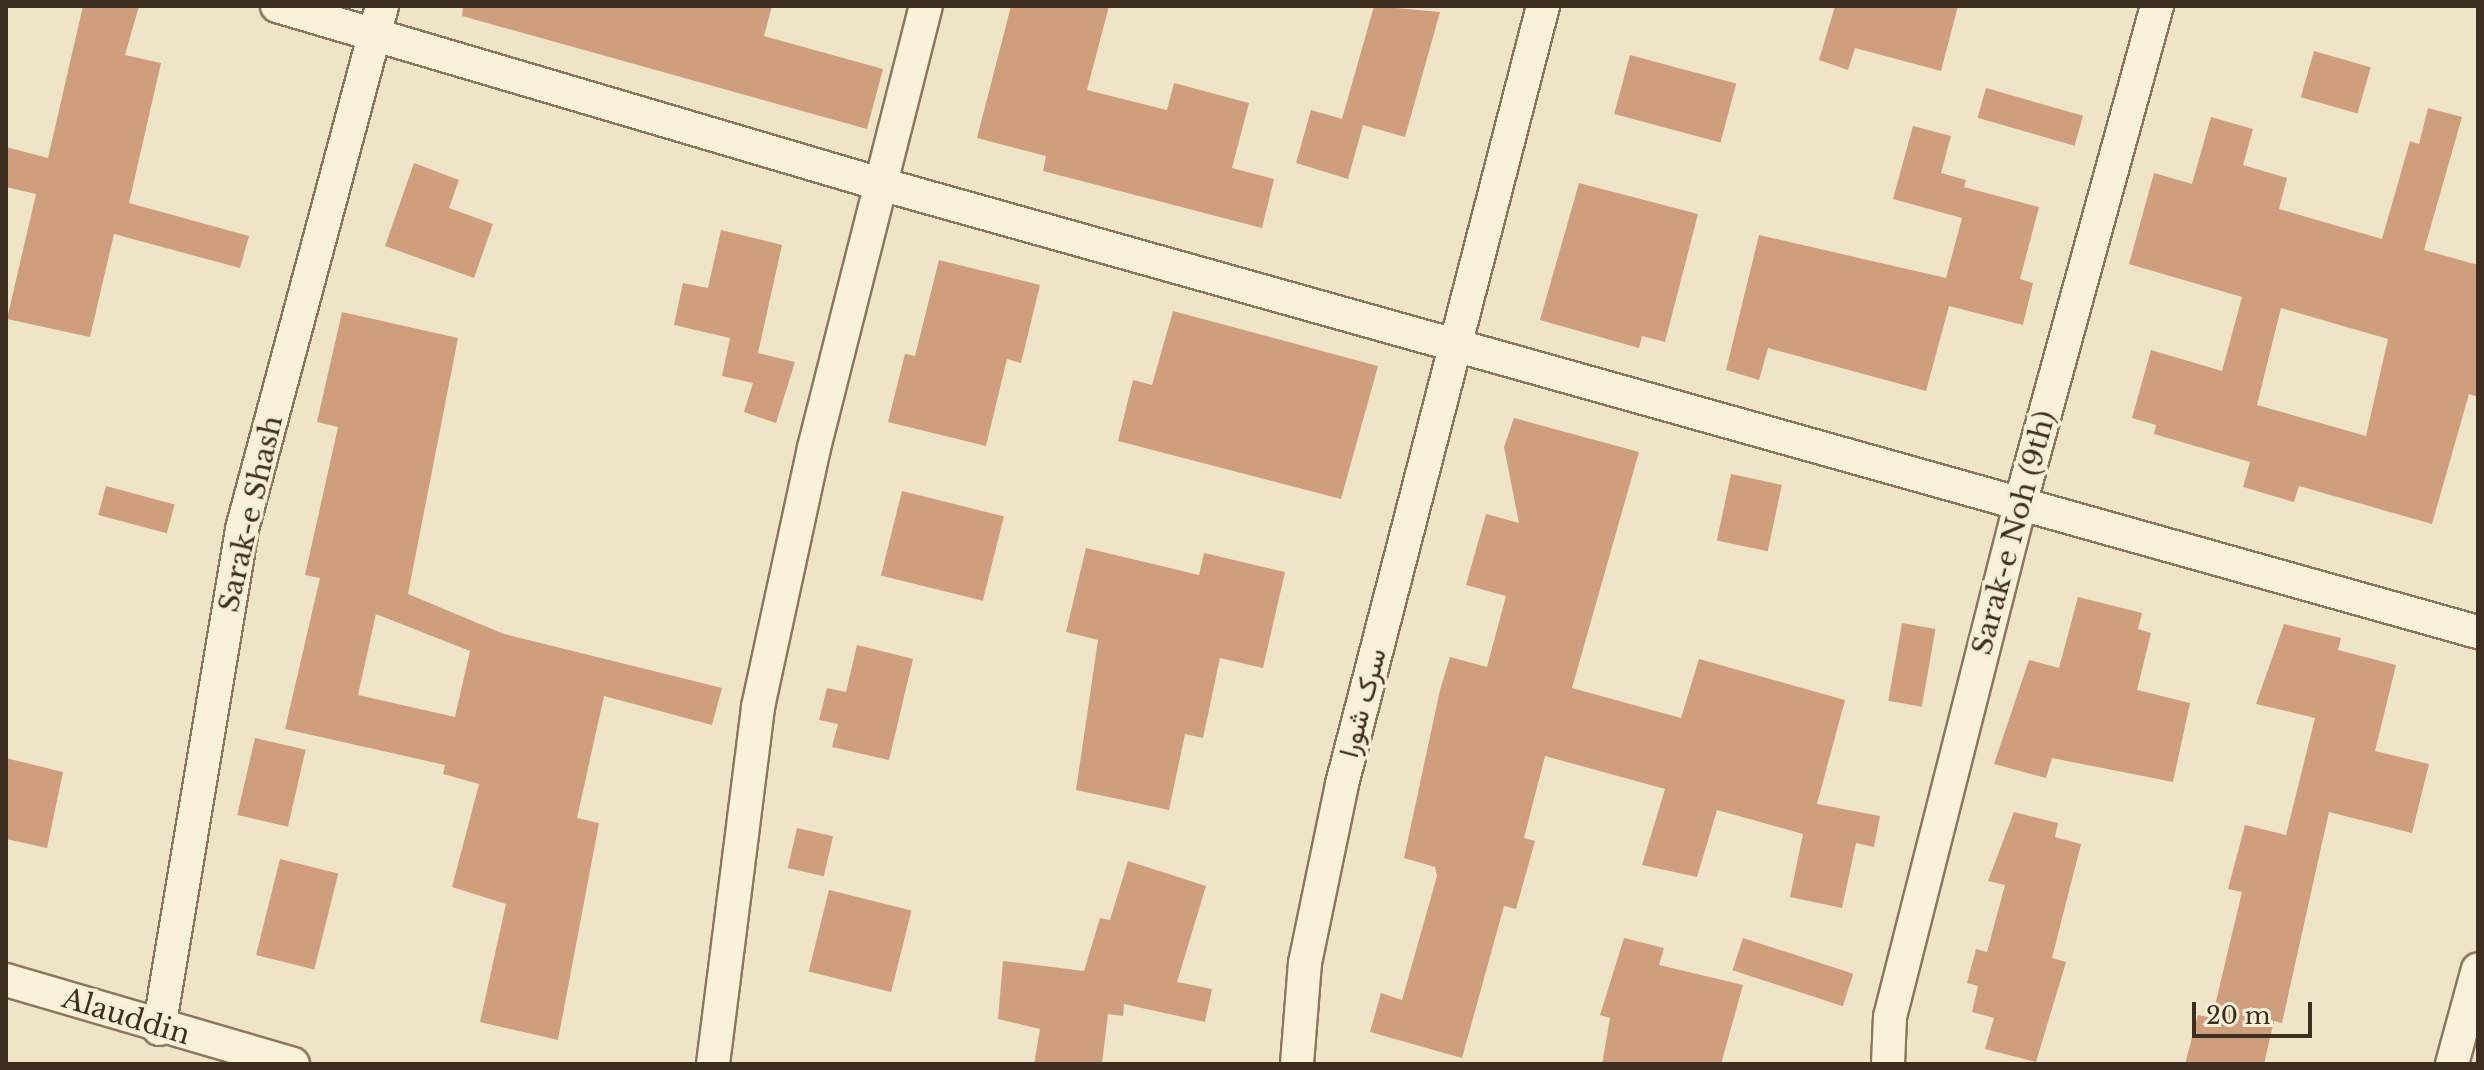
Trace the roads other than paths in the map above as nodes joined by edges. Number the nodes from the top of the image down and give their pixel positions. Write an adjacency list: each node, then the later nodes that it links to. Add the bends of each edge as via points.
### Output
1 (277, 6): 5 (street)
2 (926, 6): 6 (street)
3 (1543, 6): 7 (street, سرک شورا)
4 (2157, 6): 8 (street, Sarak-e Noh (9th))
5 (378, 19): 6 (street); 12 (street, Sarak-e Shash, via 242,529)
6 (877, 183): 7 (street); 14 (street, via 758,707)
7 (1456, 347): 8 (street); 15 (street, سرک شورا, via 1342,784 1305,963)
8 (2021, 501): 9 (street); 16 (street, Sarak-e Noh (9th), via 1890,1017)
9 (2478, 632)
10 (2478, 969): 17 (street)
11 (6, 980): 12 (street, Alauddin)
12 (159, 1029): 13 (street, Alauddin)
13 (293, 1064)
14 (713, 1064)
15 (1297, 1064)
16 (1888, 1064)
17 (2452, 1064)

